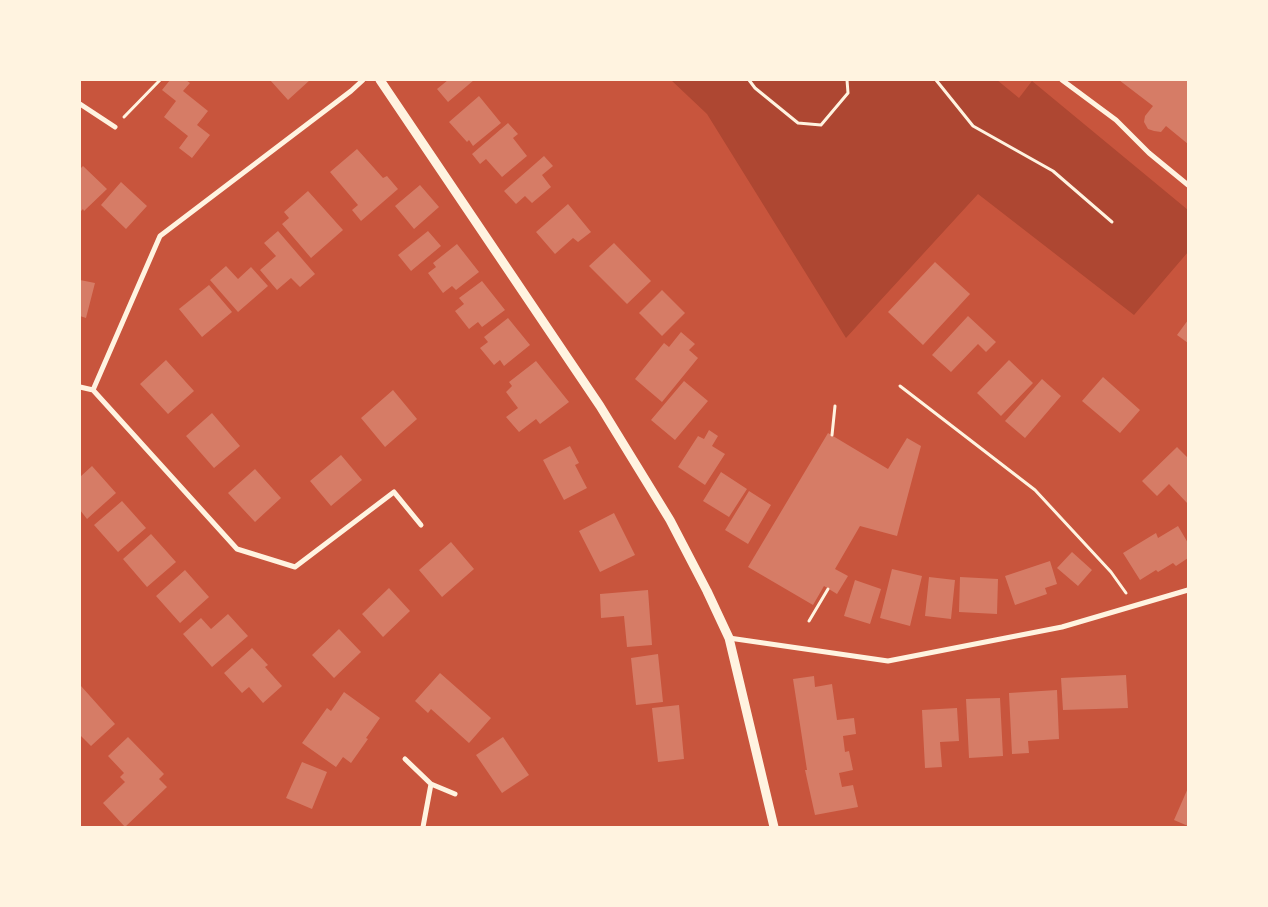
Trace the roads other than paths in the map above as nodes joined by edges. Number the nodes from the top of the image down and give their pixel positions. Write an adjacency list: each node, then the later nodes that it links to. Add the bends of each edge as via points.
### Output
1 (363, 80): 8 (street, via 160,236)
2 (380, 80): 11 (street, via 600,406 670,520)
3 (1062, 80): 6 (street, via 1116,120)
4 (80, 104): 5 (street)
5 (115, 127)
6 (1188, 185)
7 (80, 387): 8 (street)
8 (93, 390): 9 (street, via 236,549 294,567 394,492)
9 (421, 525)
10 (1188, 590): 11 (street, via 1062,627 888,661)
11 (729, 638): 16 (street)
12 (405, 759): 13 (street)
13 (431, 784): 14 (street); 15 (street)
14 (455, 794)
15 (423, 827)
16 (774, 827)

